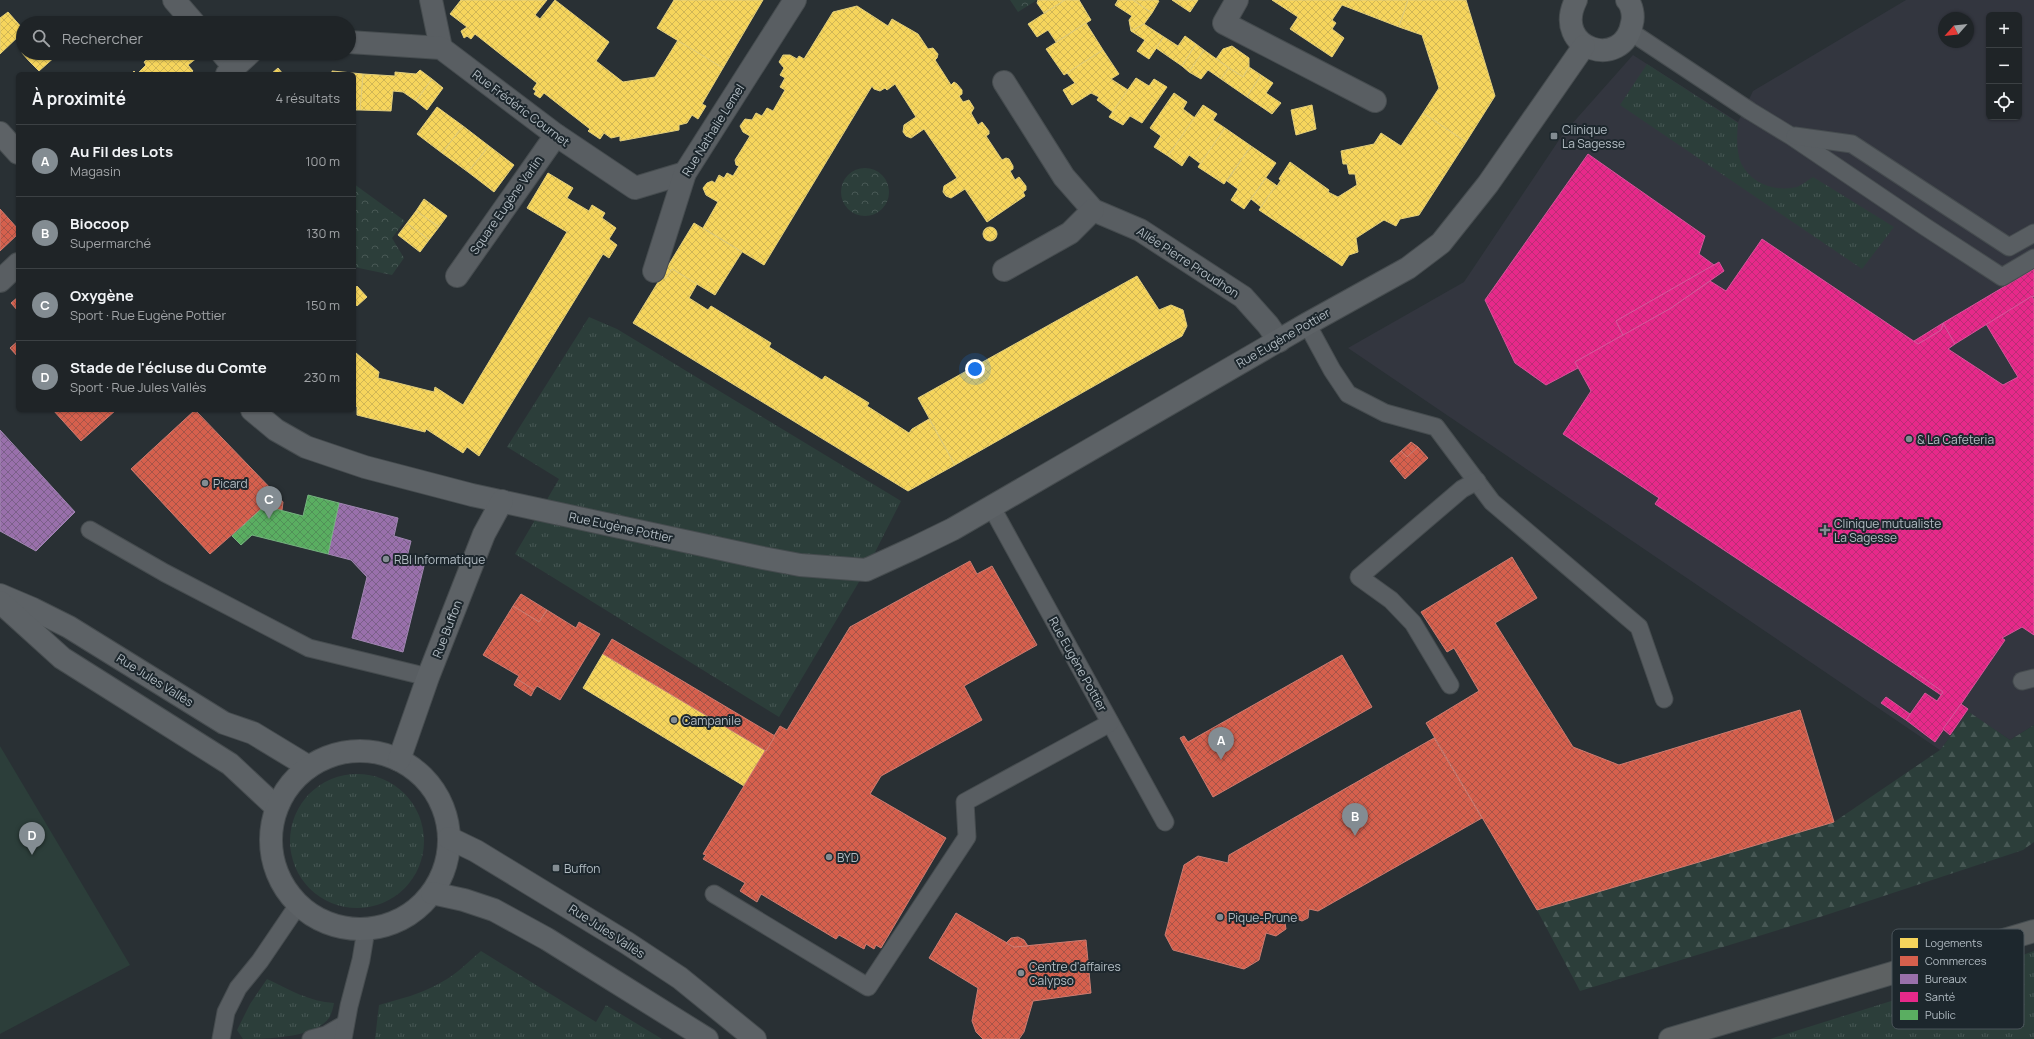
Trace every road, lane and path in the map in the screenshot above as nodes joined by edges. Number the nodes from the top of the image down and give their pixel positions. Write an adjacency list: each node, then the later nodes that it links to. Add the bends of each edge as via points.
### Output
1 (174, 0): 7 (street)
2 (431, 0): 11 (street)
3 (795, 0): 18 (street, Rue Nathalie Lemel)
4 (1237, 0): 13 (street, via 1224,23)
5 (1575, 0): 10 (street, via 1569,16 1573,33)
6 (1627, 0): 8 (street, via 1633,17)
7 (188, 16)
8 (1631, 32): 10 (street, via 1622,43 1611,50 1597,51); 16 (lane)
9 (356, 42): 11 (street)
10 (1584, 46): 27 (street, Rue Eugène Pottier, via 1488,184 1441,243 1408,268)
11 (441, 48): 15 (street, Rue Frédéric Cournet)
12 (1004, 82): 19 (street, via 1064,177)
13 (1375, 101)
14 (0, 133): 17 (street)
15 (556, 135): 18 (street, Rue Frédéric Cournet, via 635,188); 25 (street, Square Eugène Varlin)
16 (1791, 136): 20 (lane, via 1852,144 2009,247); 21 (lane, via 2002,276)
17 (16, 151)
18 (685, 173): 24 (street, Rue Nathalie Lemel)
19 (1093, 210): 23 (street, via 1070,233); 28 (street, Allée Pierre Proudhon, via 1140,230 1242,297)
20 (2034, 233)
21 (2034, 258)
22 (16, 266): 26 (street)
23 (1004, 270)
24 (654, 271)
25 (457, 276)
26 (0, 281)
27 (1307, 324): 28 (street, Rue Eugène Pottier); 30 (lane, via 1348,394 1385,413 1436,427)
28 (1279, 341): 32 (street, Rue Eugène Pottier)
29 (254, 412): 31 (street, Rue Eugène Pottier, via 276,430 306,447 365,467)
30 (1477, 481): 37 (lane, via 1462,489 1359,577 1391,600 1413,623); 38 (lane, via 1492,502 1639,627)
31 (502, 501): 32 (street, Rue Eugène Pottier, via 763,558 800,565 866,570 934,538); 36 (street, Rue Buffon, via 484,534)
32 (992, 506): 39 (lane, Rue Eugène Pottier)
33 (90, 530): 36 (lane, via 164,573 309,648)
34 (0, 595): 41 (street, Rue Jules Vallès, via 33,608 69,627 224,723 253,733)
35 (0, 602): 42 (street, via 62,658 230,764)
36 (428, 677): 40 (street, Rue Buffon)
37 (1450, 685)
38 (1664, 699)
39 (1110, 723): 43 (lane, Rue Eugène Pottier); 46 (lane, via 965,802 967,837 868,987)
40 (398, 760): 41 (street, via 371,752 357,751 343,752); 44 (street, via 429,784 439,800)
41 (309, 766): 42 (street, via 295,778)
42 (276, 807): 47 (street, via 270,833 272,860 282,885)
43 (1165, 822)
44 (449, 838): 45 (street, via 445,867); 56 (street, Rue Jules Vallès, via 476,851 627,943 680,978)
45 (432, 893): 48 (street, via 415,911 380,928); 55 (street, via 494,910 548,939)
46 (714, 894)
47 (298, 905): 48 (street, via 329,925); 53 (lane, via 238,988 226,1012)
48 (366, 930): 52 (lane)
49 (2034, 931): 50 (highway)
50 (2024, 934)
51 (1892, 973): 57 (highway)
52 (344, 1031): 54 (lane)
53 (221, 1039)
54 (311, 1039)
55 (707, 1039)
56 (755, 1039)
57 (1670, 1039)

